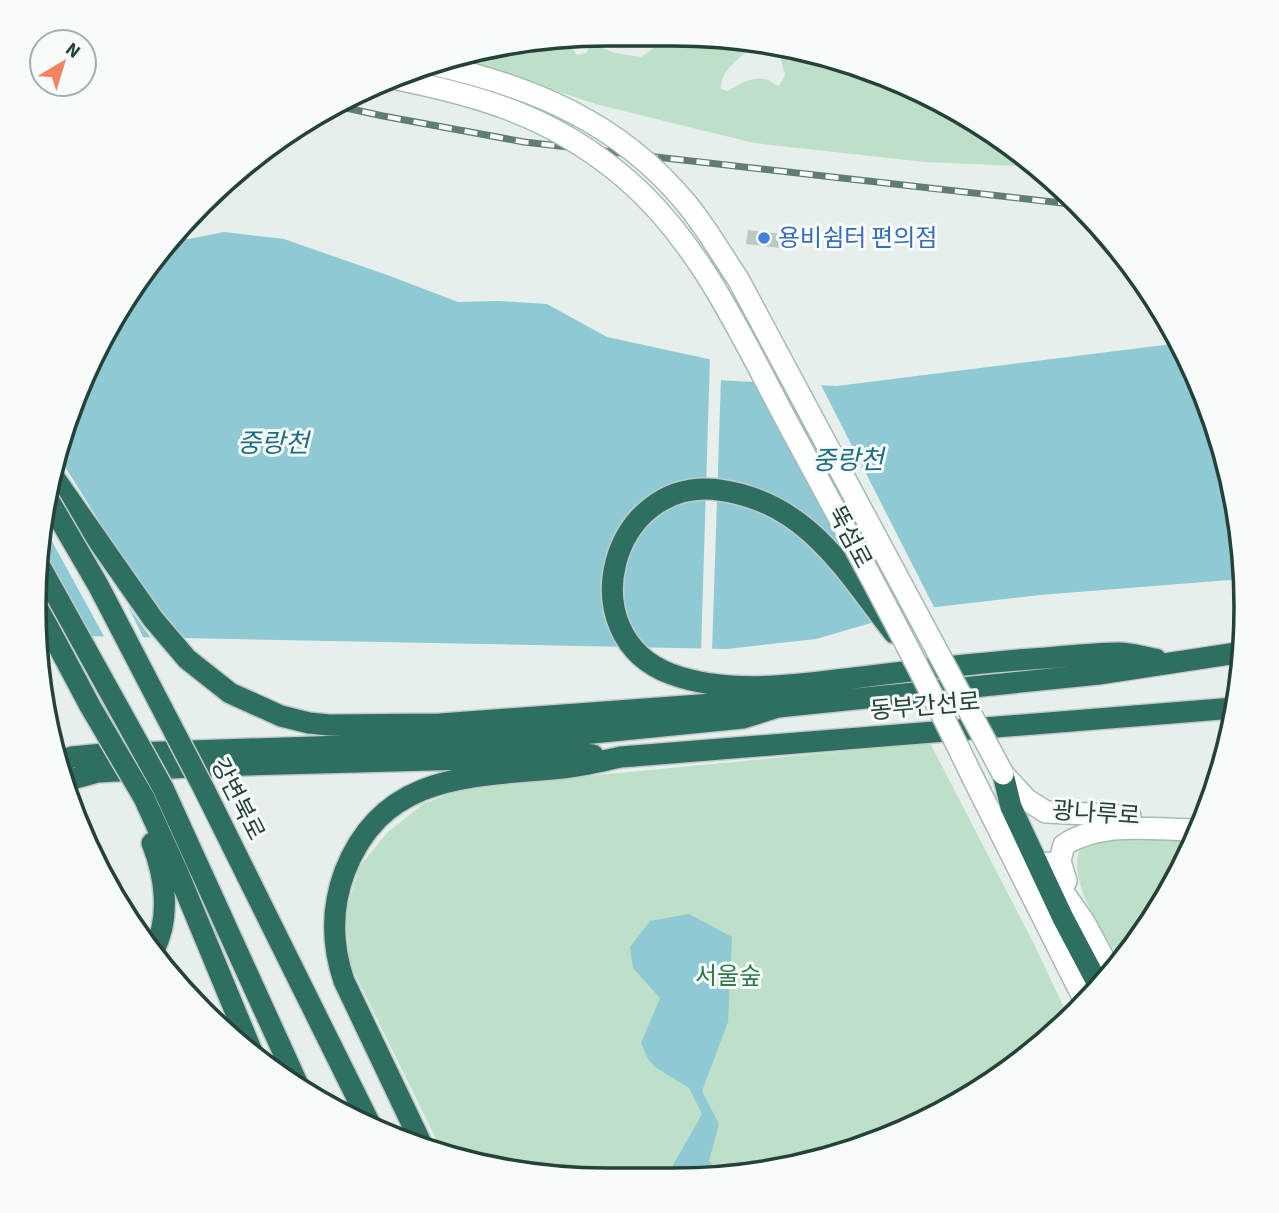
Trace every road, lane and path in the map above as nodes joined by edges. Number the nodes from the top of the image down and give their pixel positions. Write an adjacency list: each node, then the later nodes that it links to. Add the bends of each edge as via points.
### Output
1 (449, 69): 13 (main road, 뚝섬로, bridge, via 509,84 573,112 645,162 687,204 738,279)
2 (408, 82): 8 (main road, 뚝섬로, bridge, via 478,97 541,122 599,158 665,217 733,322)
3 (59, 485): 9 (highway, via 187,659 230,693 281,716 329,725 440,724)
4 (54, 509): 25 (highway, 강변북로, bridge, via 204,789)
5 (47, 578): 24 (highway, bridge, via 163,788)
6 (46, 624): 15 (highway, bridge)
7 (1231, 654): 9 (highway, 동부간선로, via 1099,674)
8 (919, 665): 9 (highway, bridge, via 822,541 785,512 741,494 713,489 661,501 628,533 613,567 614,604 627,639 646,659 672,674); 22 (main road, 뚝섬로, bridge)
9 (781, 696): 12 (highway, via 743,718 562,736)
10 (1224, 709): 11 (highway, 동부간선로)
11 (621, 757): 14 (highway, via 562,752 211,766 98,772); 26 (highway, via 565,768 469,776 420,790 379,818 349,862 334,911 337,959)
12 (67, 759)
13 (1003, 774): 16 (main road, 광나루로, via 1027,800 1046,812); 18 (main road, 뚝섬로, via 1063,892); 21 (highway, via 1012,807)
14 (73, 779)
15 (139, 800): 19 (highway, via 163,882 163,919); 23 (highway, via 178,873)
16 (1193, 817)
17 (1187, 830): 18 (main road, 광나루로, via 1109,829 1079,835 1063,845 1060,861)
18 (1084, 922): 20 (main road, 뚝섬로)
19 (156, 941)
20 (1106, 962)
21 (1094, 976)
22 (1080, 991)
23 (245, 1035)
24 (292, 1071)
25 (365, 1113)
26 (417, 1135)

